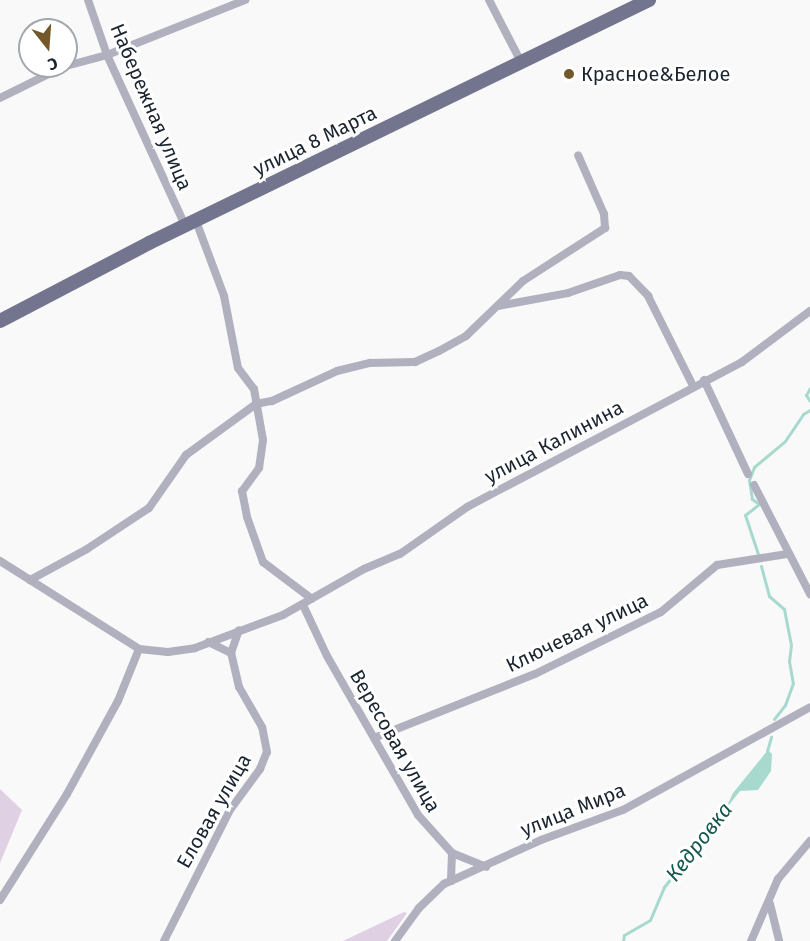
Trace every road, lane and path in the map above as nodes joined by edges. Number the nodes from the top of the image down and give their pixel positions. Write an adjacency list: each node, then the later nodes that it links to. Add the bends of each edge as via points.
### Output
1 (88, 0): 5 (street, Набережная улица)
2 (244, 0): 5 (street)
3 (489, 0): 6 (street)
4 (649, 0): 6 (main road, улица 8 Марта)
5 (107, 55): 7 (street); 11 (street, Набережная улица)
6 (521, 62): 11 (main road, улица 8 Марта)
7 (78, 63)
8 (41, 78): 9 (street)
9 (0, 98)
10 (578, 155): 12 (street, via 604,214 605,228 524,281)
11 (191, 223): 14 (main road, улица 8 Марта); 17 (street, via 224,296 238,368 254,389)
12 (497, 306): 16 (street, via 568,293 620,275 629,276 648,296); 17 (street, via 460,340 415,362 355,366)
13 (810, 311): 15 (street, улица Калинина, via 760,350)
14 (0, 321)
15 (704, 380): 16 (street, улица Калинина); 18 (street)
16 (693, 386): 24 (street, улица Калинина, via 467,507 411,548)
17 (256, 404): 22 (street, via 186,455 149,508); 24 (street, via 263,454 256,474 243,488 247,517 267,567)
18 (748, 474)
19 (754, 485): 20 (street)
20 (788, 554): 23 (street); 31 (street, Ключевая улица, via 717,565 661,612 536,674)
21 (0, 561): 22 (street)
22 (30, 580): 28 (street)
23 (810, 594)
24 (312, 599): 25 (street, улица Калинина)
25 (303, 605): 26 (street, улица Калинина); 31 (street, Вересовая улица)
26 (239, 630): 27 (street, улица Калинина); 29 (street)
27 (208, 642): 28 (street, улица Калинина, via 168,652); 29 (street)
28 (139, 648): 36 (street, via 118,701 67,794)
29 (231, 653): 38 (street, Еловая улица, via 239,687 262,727 267,752 260,769 230,810)
30 (810, 707): 34 (street, улица Мира, via 623,810 533,843)
31 (374, 738): 33 (street, Вересовая улица, via 418,816)
32 (810, 840): 37 (street, via 778,879)
33 (452, 853): 34 (street, Вересовая улица); 35 (street)
34 (486, 867): 35 (street, улица Мира)
35 (451, 881): 39 (street, улица Мира, via 419,908)
36 (0, 900)
37 (770, 901): 40 (street); 41 (street)
38 (164, 941)
39 (395, 941)
40 (751, 941)
41 (779, 941)

